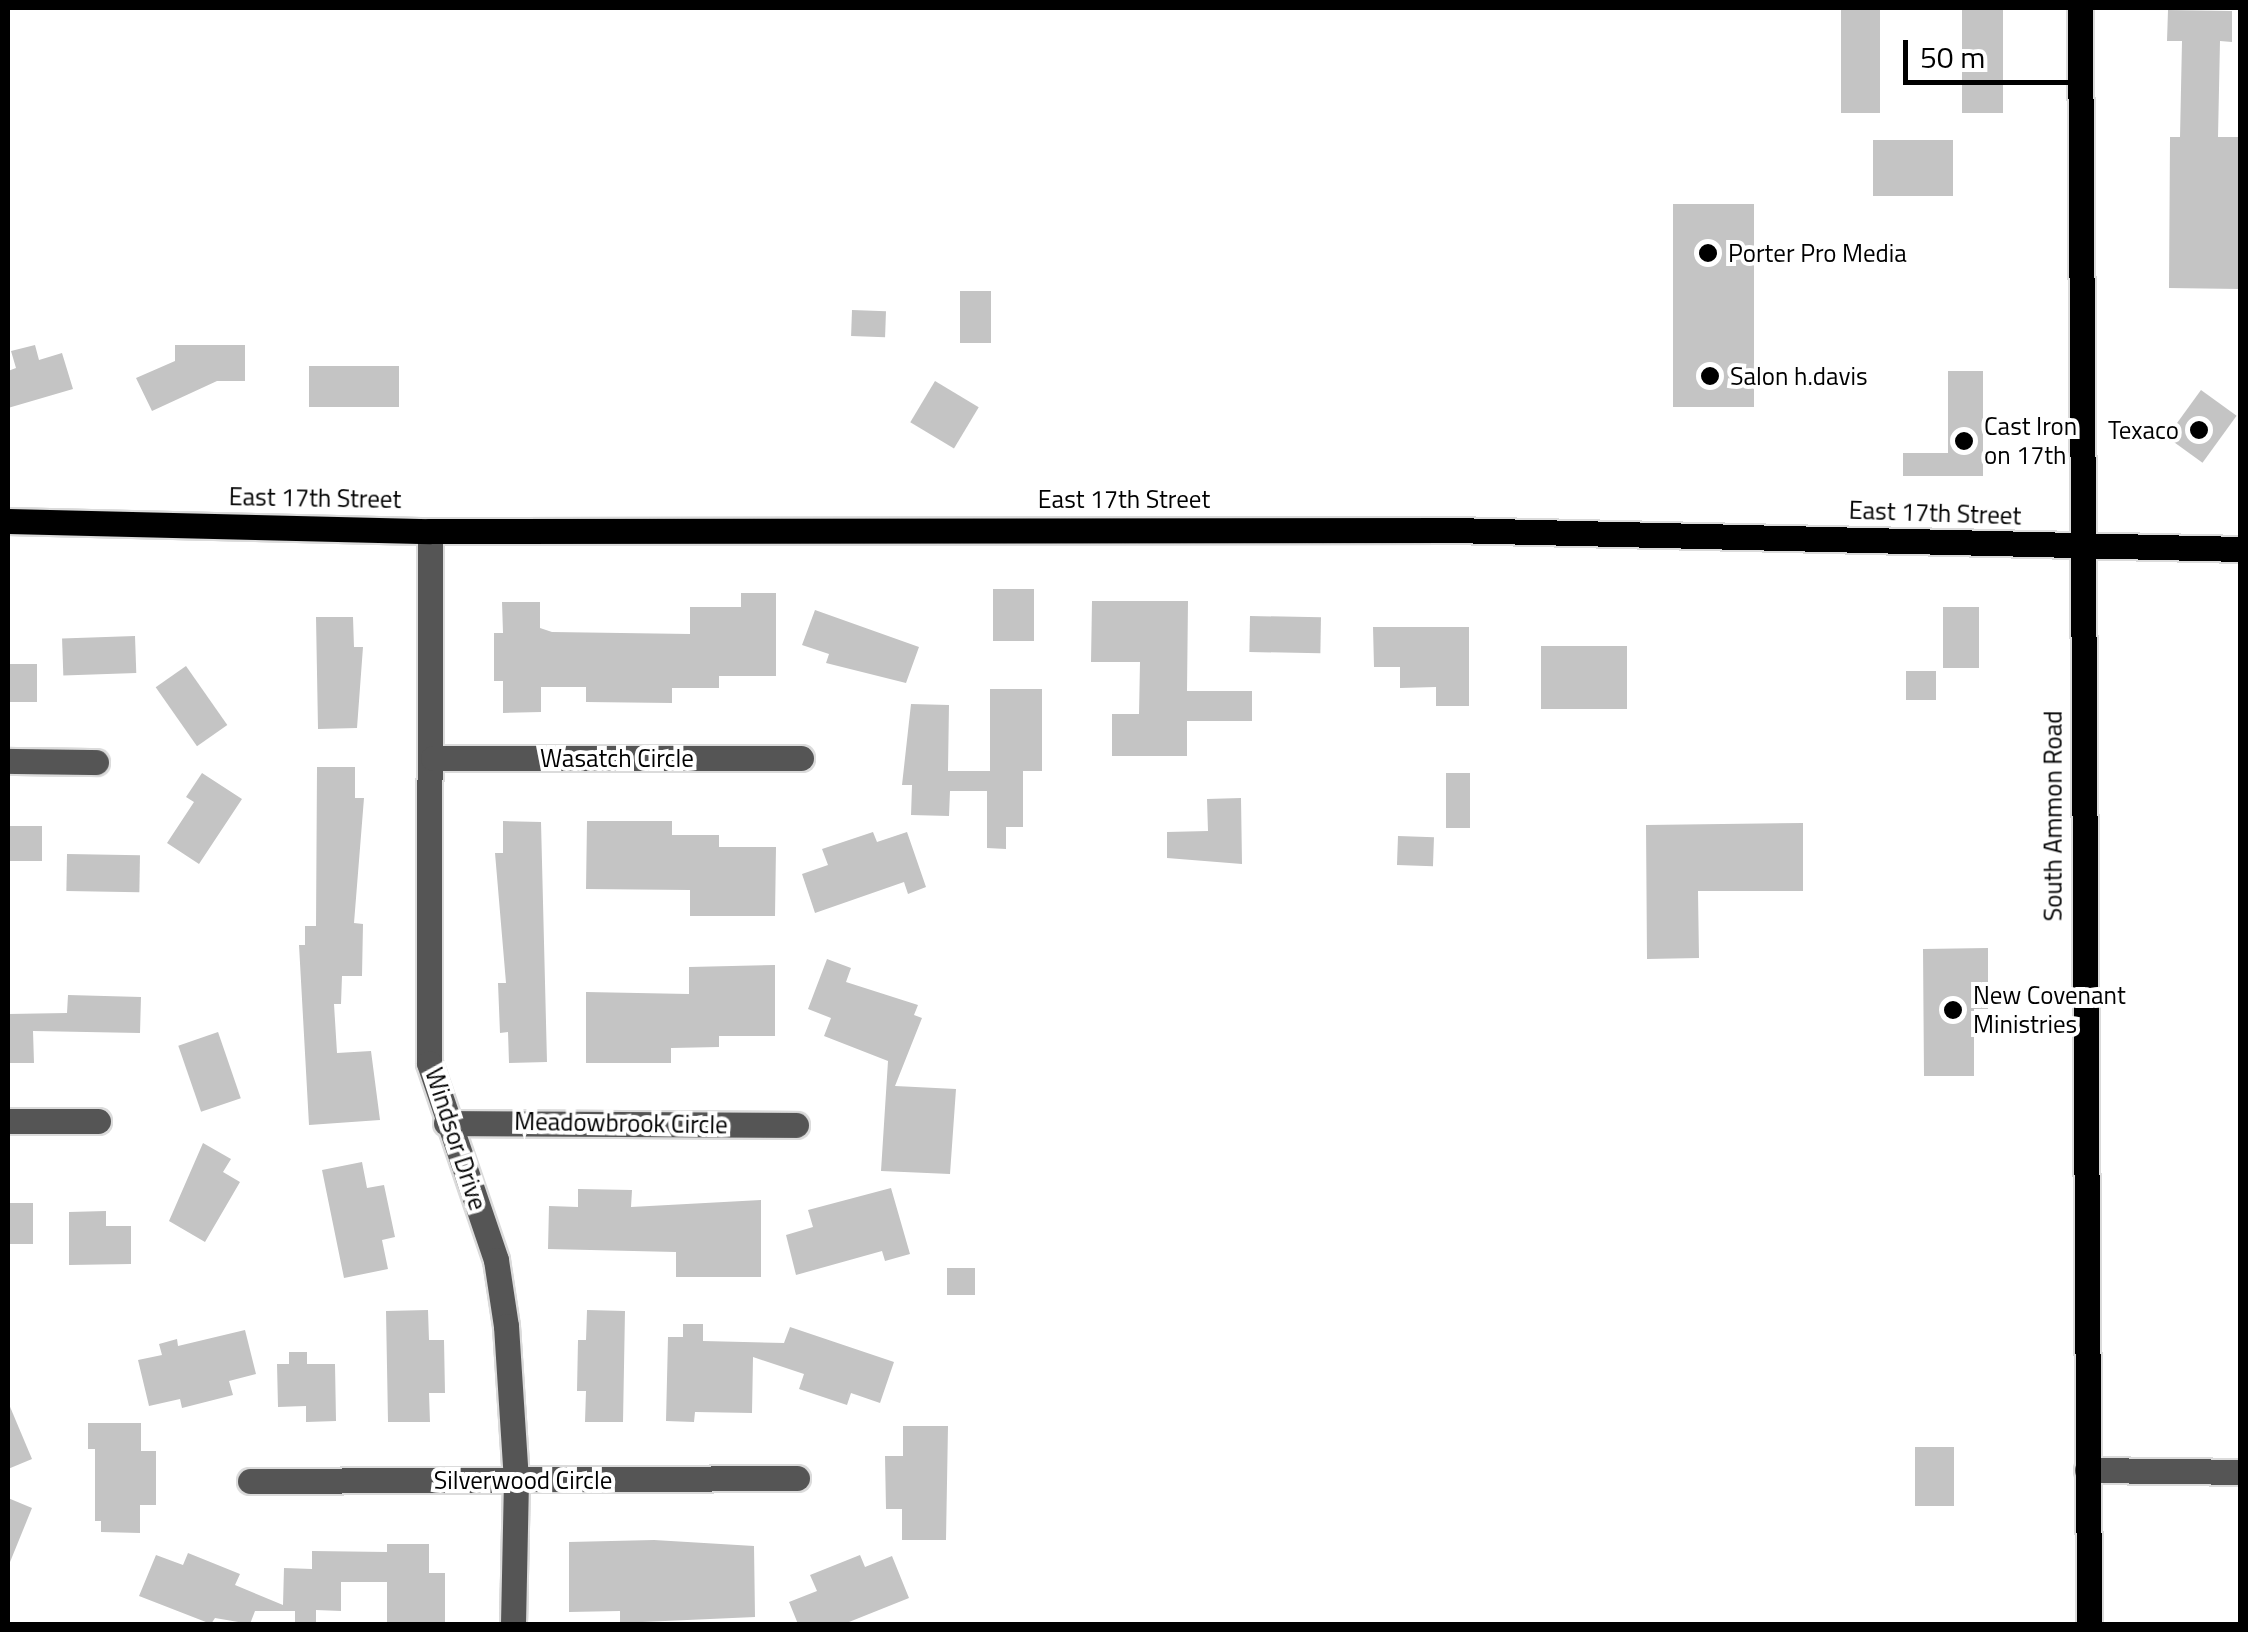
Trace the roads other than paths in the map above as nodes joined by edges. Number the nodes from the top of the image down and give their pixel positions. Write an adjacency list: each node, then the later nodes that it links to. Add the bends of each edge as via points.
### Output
1 (2080, 8): 4 (main road, South Ammon Road)
2 (8, 521): 3 (main road, East 17th Street)
3 (430, 531): 4 (main road, East 17th Street, via 1433,530); 6 (street, Windsor Drive)
4 (2082, 548): 5 (main road, East 17th Street); 14 (main road, South Ammon Road)
5 (2240, 549)
6 (433, 758): 7 (street, Wasatch Circle); 12 (street, Windsor Drive, via 430,1062)
7 (801, 758)
8 (8, 761): 9 (street)
9 (96, 762)
10 (8, 1121): 11 (street)
11 (98, 1122)
12 (446, 1122): 13 (street, Meadowbrook Circle); 17 (street, Windsor Drive, via 496,1260)
13 (796, 1125)
14 (2087, 1470): 15 (street); 20 (main road, South Ammon Road)
15 (2240, 1472)
16 (797, 1478): 17 (street, Silverwood Circle)
17 (516, 1480): 18 (street, Silverwood Circle); 19 (street, Windsor Drive)
18 (250, 1481)
19 (514, 1624)
20 (2089, 1624)

